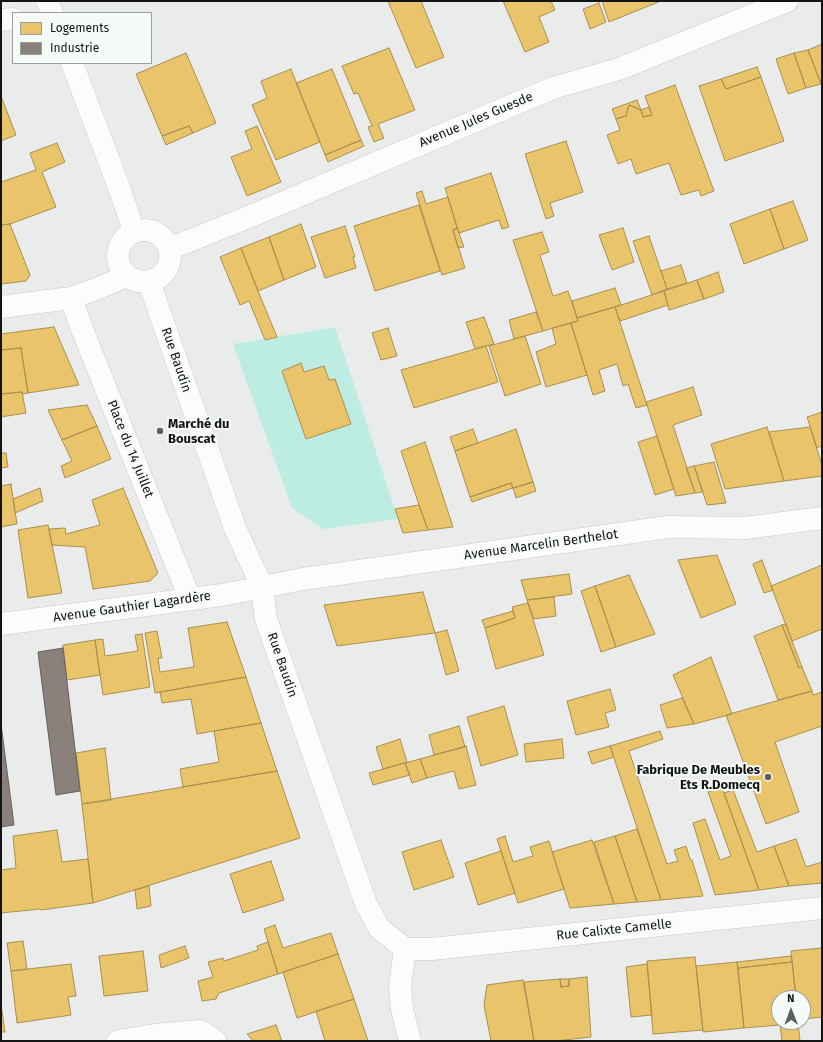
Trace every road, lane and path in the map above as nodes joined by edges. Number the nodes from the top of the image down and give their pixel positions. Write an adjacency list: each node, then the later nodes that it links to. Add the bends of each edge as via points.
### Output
1 (47, 1): 3 (street)
2 (787, 1): 8 (street, Avenue Jules Guesde, via 619,69 553,88 256,214)
3 (52, 12)
4 (12, 19): 5 (street)
5 (1, 20)
6 (72, 64): 7 (street)
7 (134, 231): 8 (street, via 156,232 162,236); 9 (street, via 120,242 117,251 120,269)
8 (169, 248): 10 (street, via 170,257 164,273)
9 (126, 276): 10 (street, via 133,280); 11 (street)
10 (148, 282): 14 (street, Rue Baudin, via 235,528)
11 (71, 298): 12 (street); 15 (street, Place du 14 Juillet)
12 (1, 308)
13 (822, 518): 14 (street, Avenue Marcelin Berthelot, via 745,528 668,527)
14 (262, 587): 15 (street, Avenue Gauthier Lagardère); 18 (street, Rue Baudin, via 269,626 366,904 379,928)
15 (190, 599): 16 (street, Avenue Gauthier Lagardère)
16 (1, 624)
17 (822, 908): 18 (street, Rue Calixte Camelle, via 432,949)
18 (405, 949): 21 (street, via 400,986 402,1009)
19 (118, 1041): 20 (street, via 200,1031)
20 (215, 1041)
21 (410, 1041)

